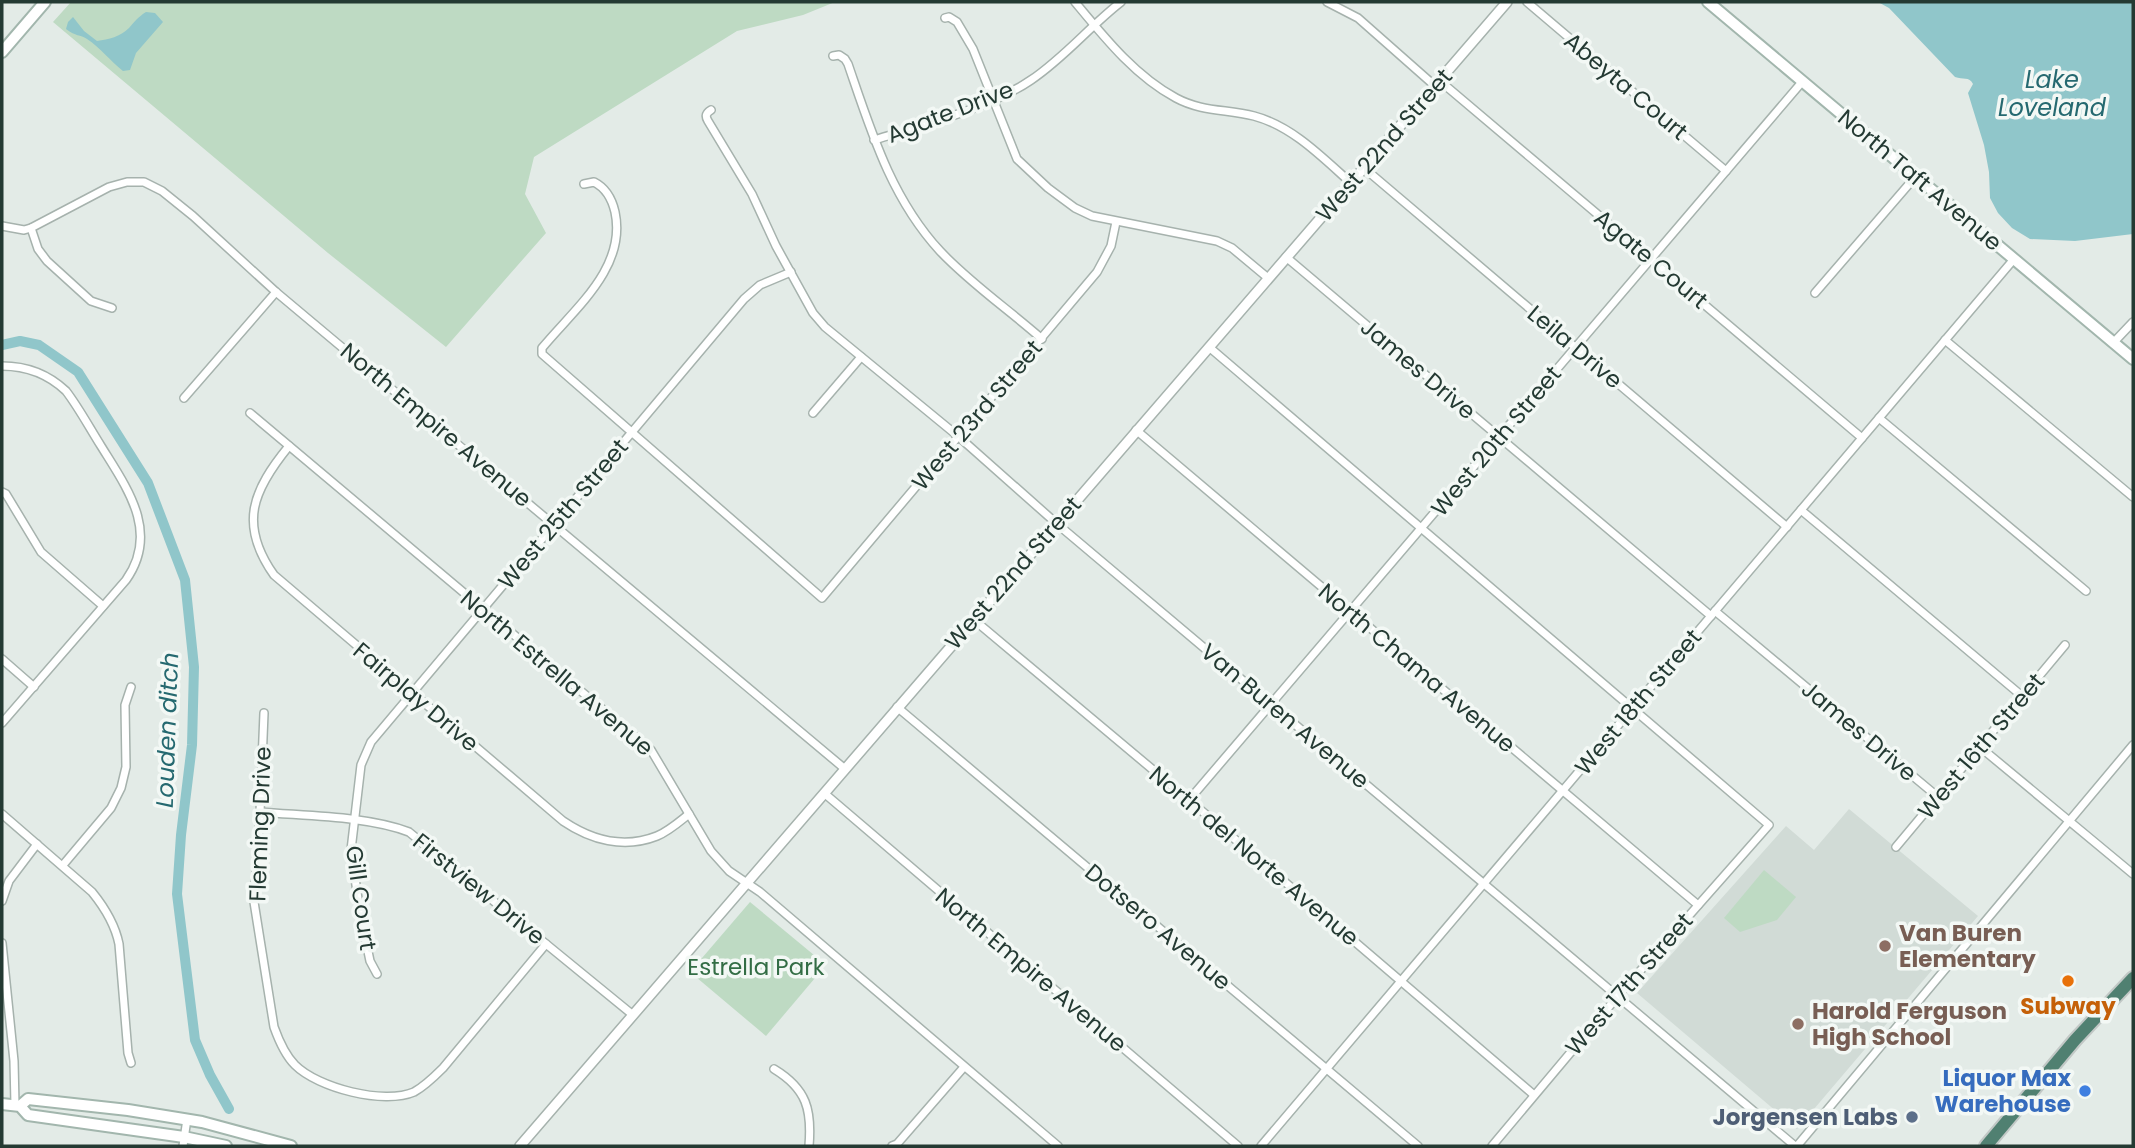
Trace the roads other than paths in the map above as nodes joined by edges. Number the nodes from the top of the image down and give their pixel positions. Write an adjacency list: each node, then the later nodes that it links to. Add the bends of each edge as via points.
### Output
1 (45, 2): 10 (main road)
2 (1075, 2): 9 (street)
3 (1121, 2): 9 (street, Agate Drive)
4 (1327, 2): 13 (street, via 1358,18)
5 (1507, 2): 13 (street, West 22nd Street)
6 (1527, 2): 18 (street, Abeyta Court)
7 (1707, 2): 12 (main road, North Taft Avenue)
8 (945, 18): 14 (street, via 953,19 962,29)
9 (1094, 24): 14 (street, Agate Drive, via 1046,69); 20 (street, via 1139,72 1165,92 1205,109 1254,116 1277,125)
10 (2, 52)
11 (833, 56): 16 (street, via 839,55 848,64)
12 (1802, 82): 18 (street, West 20th Street); 19 (main road, North Taft Avenue)
13 (1438, 84): 17 (street, West 22nd Street); 26 (street, Agate Court)
14 (992, 99): 16 (street, Agate Drive); 22 (street, via 1022,165 1075,208)
15 (710, 110): 28 (street, Van Buren Avenue, via 708,121)
16 (874, 140): 34 (street, via 893,184 928,237)
17 (1364, 168): 20 (street, West 22nd Street); 38 (street, Leila Drive)
18 (1726, 171): 26 (street, West 20th Street)
19 (1916, 176): 27 (main road, North Taft Avenue); 31 (street)
20 (1351, 183): 25 (street, West 22nd Street)
21 (584, 184): 47 (street, via 594,182 608,194 616,219 613,251 603,275 541,351)
22 (1116, 222): 29 (street, via 1217,241); 34 (street, West 23rd Street, via 1111,246 1097,272)
23 (2, 226): 24 (street)
24 (31, 228): 30 (street, North Empire Avenue, via 109,187 144,182 162,191); 32 (street, via 47,261 91,301)
25 (1286, 257): 29 (street, West 22nd Street); 49 (street, James Drive)
26 (1651, 259): 38 (street, West 20th Street); 50 (street, Agate Court)
27 (2014, 259): 35 (street, West 18th Street); 36 (main road, North Taft Avenue)
28 (791, 272): 39 (street, Van Buren Avenue, via 818,319); 47 (street, West 25th Street, via 753,290)
29 (1268, 278): 37 (street, West 22nd Street)
30 (276, 292): 42 (street); 56 (street, North Empire Avenue)
31 (1815, 293)
32 (112, 308)
33 (2133, 322): 36 (street)
34 (1042, 339): 48 (street, West 23rd Street)
35 (1945, 340): 45 (street, West 18th Street); 53 (street)
36 (2114, 342): 40 (main road, North Taft Avenue)
37 (1209, 346): 46 (street, West 22nd Street); 58 (street)
38 (1575, 348): 49 (street, West 20th Street); 57 (street, Leila Drive)
39 (860, 357): 44 (street); 48 (street, Van Buren Avenue)
40 (2133, 359)
41 (2, 366): 60 (street, via 31,370 66,391 136,508 140,539 135,563)
42 (184, 398)
43 (250, 413): 51 (street, North Estrella Avenue)
44 (813, 413)
45 (1879, 418): 50 (street, West 18th Street); 59 (street)
46 (1136, 430): 55 (street, West 22nd Street); 62 (street, North Chama Avenue)
47 (632, 432): 48 (street, West 23rd Street, via 822,598); 56 (street, West 25th Street)
48 (959, 437): 55 (street, Van Buren Avenue)
49 (1499, 438): 58 (street, West 20th Street); 63 (street, James Drive)
50 (1862, 438): 54 (street, West 18th Street)
51 (289, 446): 61 (street, North Estrella Avenue); 69 (street, Fairplay Drive, via 265,476 256,497 255,537 265,563)
52 (2, 492): 60 (street, via 41,552)
53 (2133, 497)
54 (1801, 510): 57 (street, West 18th Street); 70 (street)
55 (1056, 523): 64 (street, West 22nd Street); 71 (street, Van Buren Avenue)
56 (553, 524): 61 (street, West 25th Street); 78 (street, North Empire Avenue)
57 (1787, 527): 63 (street, West 18th Street)
58 (1421, 529): 62 (street, West 20th Street); 73 (street)
59 (2086, 591)
60 (103, 606): 67 (street)
61 (482, 610): 69 (street, West 25th Street); 85 (street, North Estrella Avenue, via 650,750)
62 (1350, 611): 71 (street, West 20th Street); 79 (street, North Chama Avenue)
63 (1713, 613): 73 (street, West 18th Street); 81 (street, James Drive)
64 (973, 619): 72 (street, West 22nd Street); 82 (street, North del Norte Avenue)
65 (2065, 645): 70 (street, West 16th Street)
66 (2, 659): 67 (street)
67 (34, 687): 75 (street)
68 (131, 687): 90 (street, via 125,705 126,767 121,788 111,808)
69 (411, 693): 85 (street, Fairplay Drive, via 576,830 623,843 639,841 666,831); 86 (street, West 25th Street, via 367,750)
70 (2022, 696): 77 (street, West 16th Street)
71 (1271, 704): 82 (street, West 20th Street); 93 (street, Van Buren Avenue)
72 (897, 707): 78 (street, West 22nd Street); 106 (street, Dotsero Avenue)
73 (1633, 708): 79 (street, West 18th Street); 95 (street, West 17th Street, via 1769,824)
74 (264, 712): 83 (street, Fleming Drive)
75 (2, 723)
76 (2133, 745): 87 (street)
77 (1980, 747): 81 (street, West 16th Street); 87 (street)
78 (845, 769): 80 (street, West 22nd Street)
79 (1563, 791): 93 (street, West 18th Street); 95 (street, North Chama Avenue)
80 (824, 793): 92 (street, West 22nd Street); 118 (street, North Empire Avenue)
81 (1938, 797): 89 (street, West 16th Street)
82 (1189, 800): 100 (street, North del Norte Avenue)
83 (260, 813): 86 (street, Firstview Drive); 97 (street, Fleming Drive, via 254,902 274,1027 292,1063 304,1073 351,1092 412,1093 443,1068)
84 (2, 814): 88 (street)
85 (689, 814): 92 (street, North Estrella Avenue, via 721,864)
86 (355, 820): 97 (street, Firstview Drive, via 409,832); 98 (street, Gill Court, via 352,858 370,961)
87 (2069, 821): 91 (street); 122 (street)
88 (37, 844): 90 (street); 94 (street, via 9,881)
89 (1896, 847)
90 (63, 865): 103 (street, via 101,902 116,928)
91 (2133, 874)
92 (746, 884): 102 (street, West 22nd Street); 104 (street, North Estrella Avenue)
93 (1484, 884): 100 (street, West 18th Street); 101 (street, Van Buren Avenue)
94 (2, 901)
95 (1698, 905): 101 (street, West 17th Street)
96 (2, 943): 109 (street)
97 (546, 944): 102 (street, Firstview Drive)
98 (377, 974)
99 (2133, 978): 123 (highway)
100 (1401, 982): 106 (street, West 18th Street); 107 (street, North del Norte Avenue)
101 (1618, 996): 107 (street, West 17th Street); 122 (street, Van Buren Avenue)
102 (633, 1015): 115 (street, West 22nd Street)
103 (131, 1063)
104 (964, 1066): 112 (street); 117 (street, North Estrella Avenue)
105 (774, 1069): 116 (street, via 802,1094 809,1116)
106 (1326, 1070): 119 (street, West 18th Street); 120 (street, Dotsero Avenue)
107 (1534, 1095): 121 (street, West 17th Street)
108 (2, 1104): 109 (main road)
109 (18, 1106): 110 (main road, via 28,1099); 111 (main road, via 28,1115)
110 (187, 1119): 111 (street); 114 (main road)
111 (184, 1141): 113 (main road)
112 (896, 1145)
113 (226, 1146)
114 (291, 1146)
115 (520, 1146)
116 (808, 1146)
117 (1058, 1146)
118 (1238, 1146)
119 (1261, 1146)
120 (1418, 1146)
121 (1492, 1146)
122 (1796, 1146)
123 (1986, 1146)

